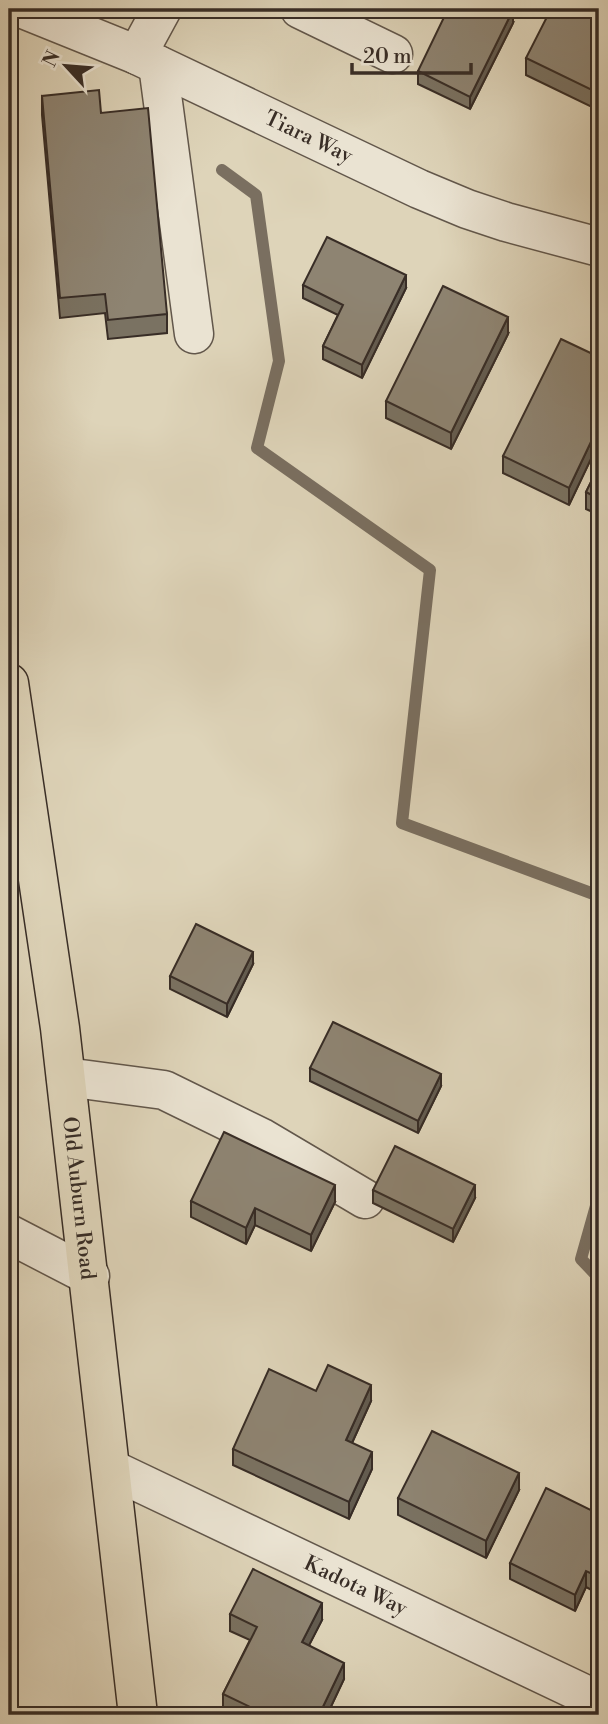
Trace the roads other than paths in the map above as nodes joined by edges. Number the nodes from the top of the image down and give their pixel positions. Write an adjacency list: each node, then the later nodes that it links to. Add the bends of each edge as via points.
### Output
1 (23, 9): 5 (street, Tiara Way)
2 (162, 9): 5 (street)
3 (300, 9): 4 (street)
4 (393, 54)
5 (148, 60): 6 (street, Tiara Way, via 467,209); 7 (street)
6 (599, 247)
7 (194, 334)
8 (9, 683): 9 (main road, Old Auburn Road)
9 (66, 1077): 10 (street, via 164,1090 262,1138); 12 (main road, Old Auburn Road)
10 (365, 1199)
11 (9, 1234): 12 (street)
12 (90, 1276): 13 (main road, Old Auburn Road)
13 (111, 1469): 14 (street, Kadota Way); 15 (main road, Old Auburn Road)
14 (599, 1701)
15 (138, 1715)

